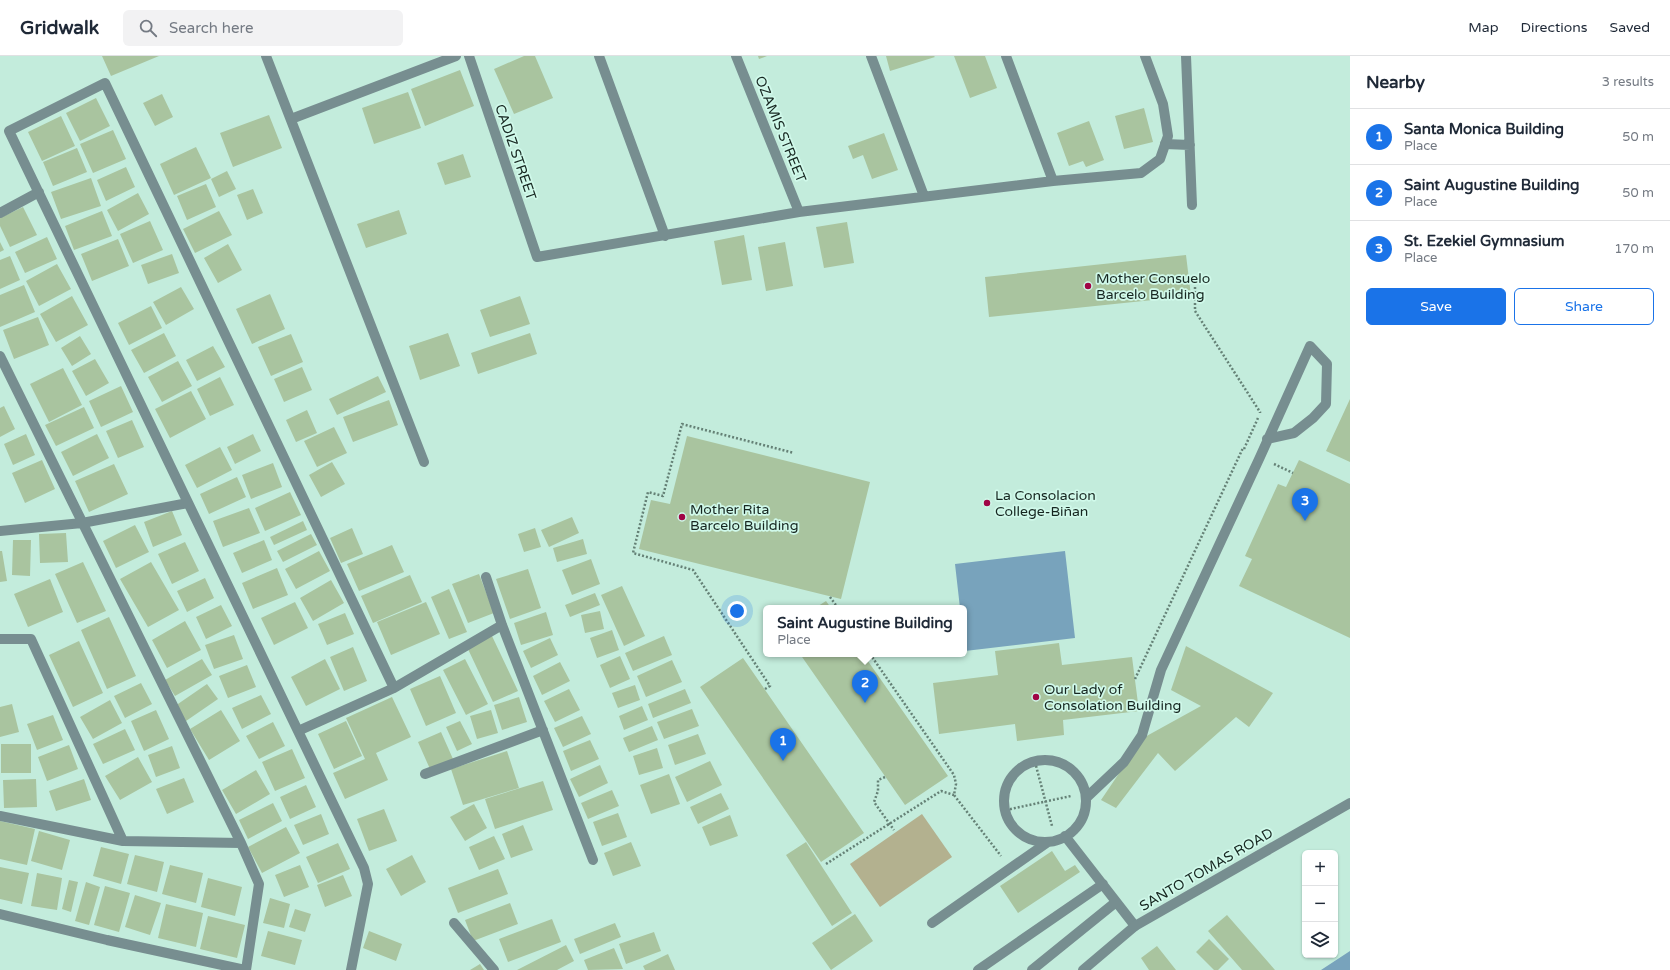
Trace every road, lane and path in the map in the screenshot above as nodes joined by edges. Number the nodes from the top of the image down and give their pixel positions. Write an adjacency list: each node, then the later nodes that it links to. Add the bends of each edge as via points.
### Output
1 (266, 56): 10 (street)
2 (456, 56): 10 (street)
3 (469, 56): 19 (street, CADIZ STREET, via 537,257)
4 (599, 56): 19 (street)
5 (736, 56): 17 (street, OZAMIS STREET)
6 (871, 56): 15 (street)
7 (1006, 56): 13 (street)
8 (1146, 56): 11 (street, via 1163,104 1168,136)
9 (1186, 56): 12 (street)
10 (291, 119): 26 (street)
11 (1165, 144): 12 (street); 13 (street, via 1160,159 1141,173)
12 (1190, 145): 16 (street)
13 (1053, 180): 15 (street)
14 (39, 192): 18 (street); 28 (street); 38 (street, via 9,131 105,83)
15 (924, 196): 17 (street)
16 (1192, 205)
17 (799, 212): 19 (street)
18 (0, 213)
19 (666, 236)
20 (1195, 287): 23 (path, via 1195,311 1260,412)
21 (0, 356): 29 (street)
22 (1267, 439): 22 (street, via 1284,404 1310,346 1327,364 1326,404 1294,433); 25 (street)
23 (1243, 448): 25 (path); 37 (path)
24 (794, 453): 39 (path, via 682,424 663,496 648,492 633,553 693,570 770,686)
25 (1260, 457): 27 (path); 46 (street, via 1161,670 1142,736 1124,762)
26 (424, 462)
27 (1293, 473)
28 (188, 503): 29 (street); 41 (street)
29 (82, 523): 30 (street); 55 (street)
30 (0, 531)
31 (486, 577): 34 (street)
32 (830, 597): 33 (path)
33 (836, 605)
34 (502, 625): 38 (street); 40 (street)
35 (0, 640): 54 (street, via 31,639)
36 (872, 657): 45 (path, via 954,775)
37 (1135, 679)
38 (394, 688): 41 (street)
39 (765, 689)
40 (543, 730): 43 (street); 56 (street)
41 (298, 731): 66 (street, via 364,868 368,884)
42 (1035, 762): 46 (street, via 1042,760 1067,766 1077,775); 47 (path); 49 (street, via 1019,770 1011,779 1006,791)
43 (425, 774)
44 (885, 777): 51 (path, via 878,780 874,802)
45 (954, 795): 51 (path, via 941,792); 58 (path)
46 (1086, 796): 47 (path); 53 (street, via 1085,811 1080,823 1072,833)
47 (1046, 802): 49 (path); 53 (path)
48 (1350, 803): 64 (street, SANTO TOMAS ROAD)
49 (1006, 810): 53 (street, via 1014,827 1023,836 1035,840)
50 (0, 816): 54 (street)
51 (890, 824): 52 (path); 57 (path)
52 (894, 830)
53 (1056, 839): 58 (street); 59 (street)
54 (123, 841): 55 (street)
55 (241, 843): 65 (street, via 259,884)
56 (593, 860)
57 (826, 864)
58 (1010, 868): 63 (street)
59 (1103, 884): 60 (street); 68 (street)
60 (1116, 902): 64 (street); 69 (street)
61 (0, 914): 65 (street)
62 (454, 923): 67 (street)
63 (932, 923)
64 (1135, 926): 70 (street, SANTO TOMAS ROAD)
65 (245, 970)
66 (351, 970)
67 (494, 970)
68 (978, 970)
69 (1032, 970)
70 (1083, 970)

